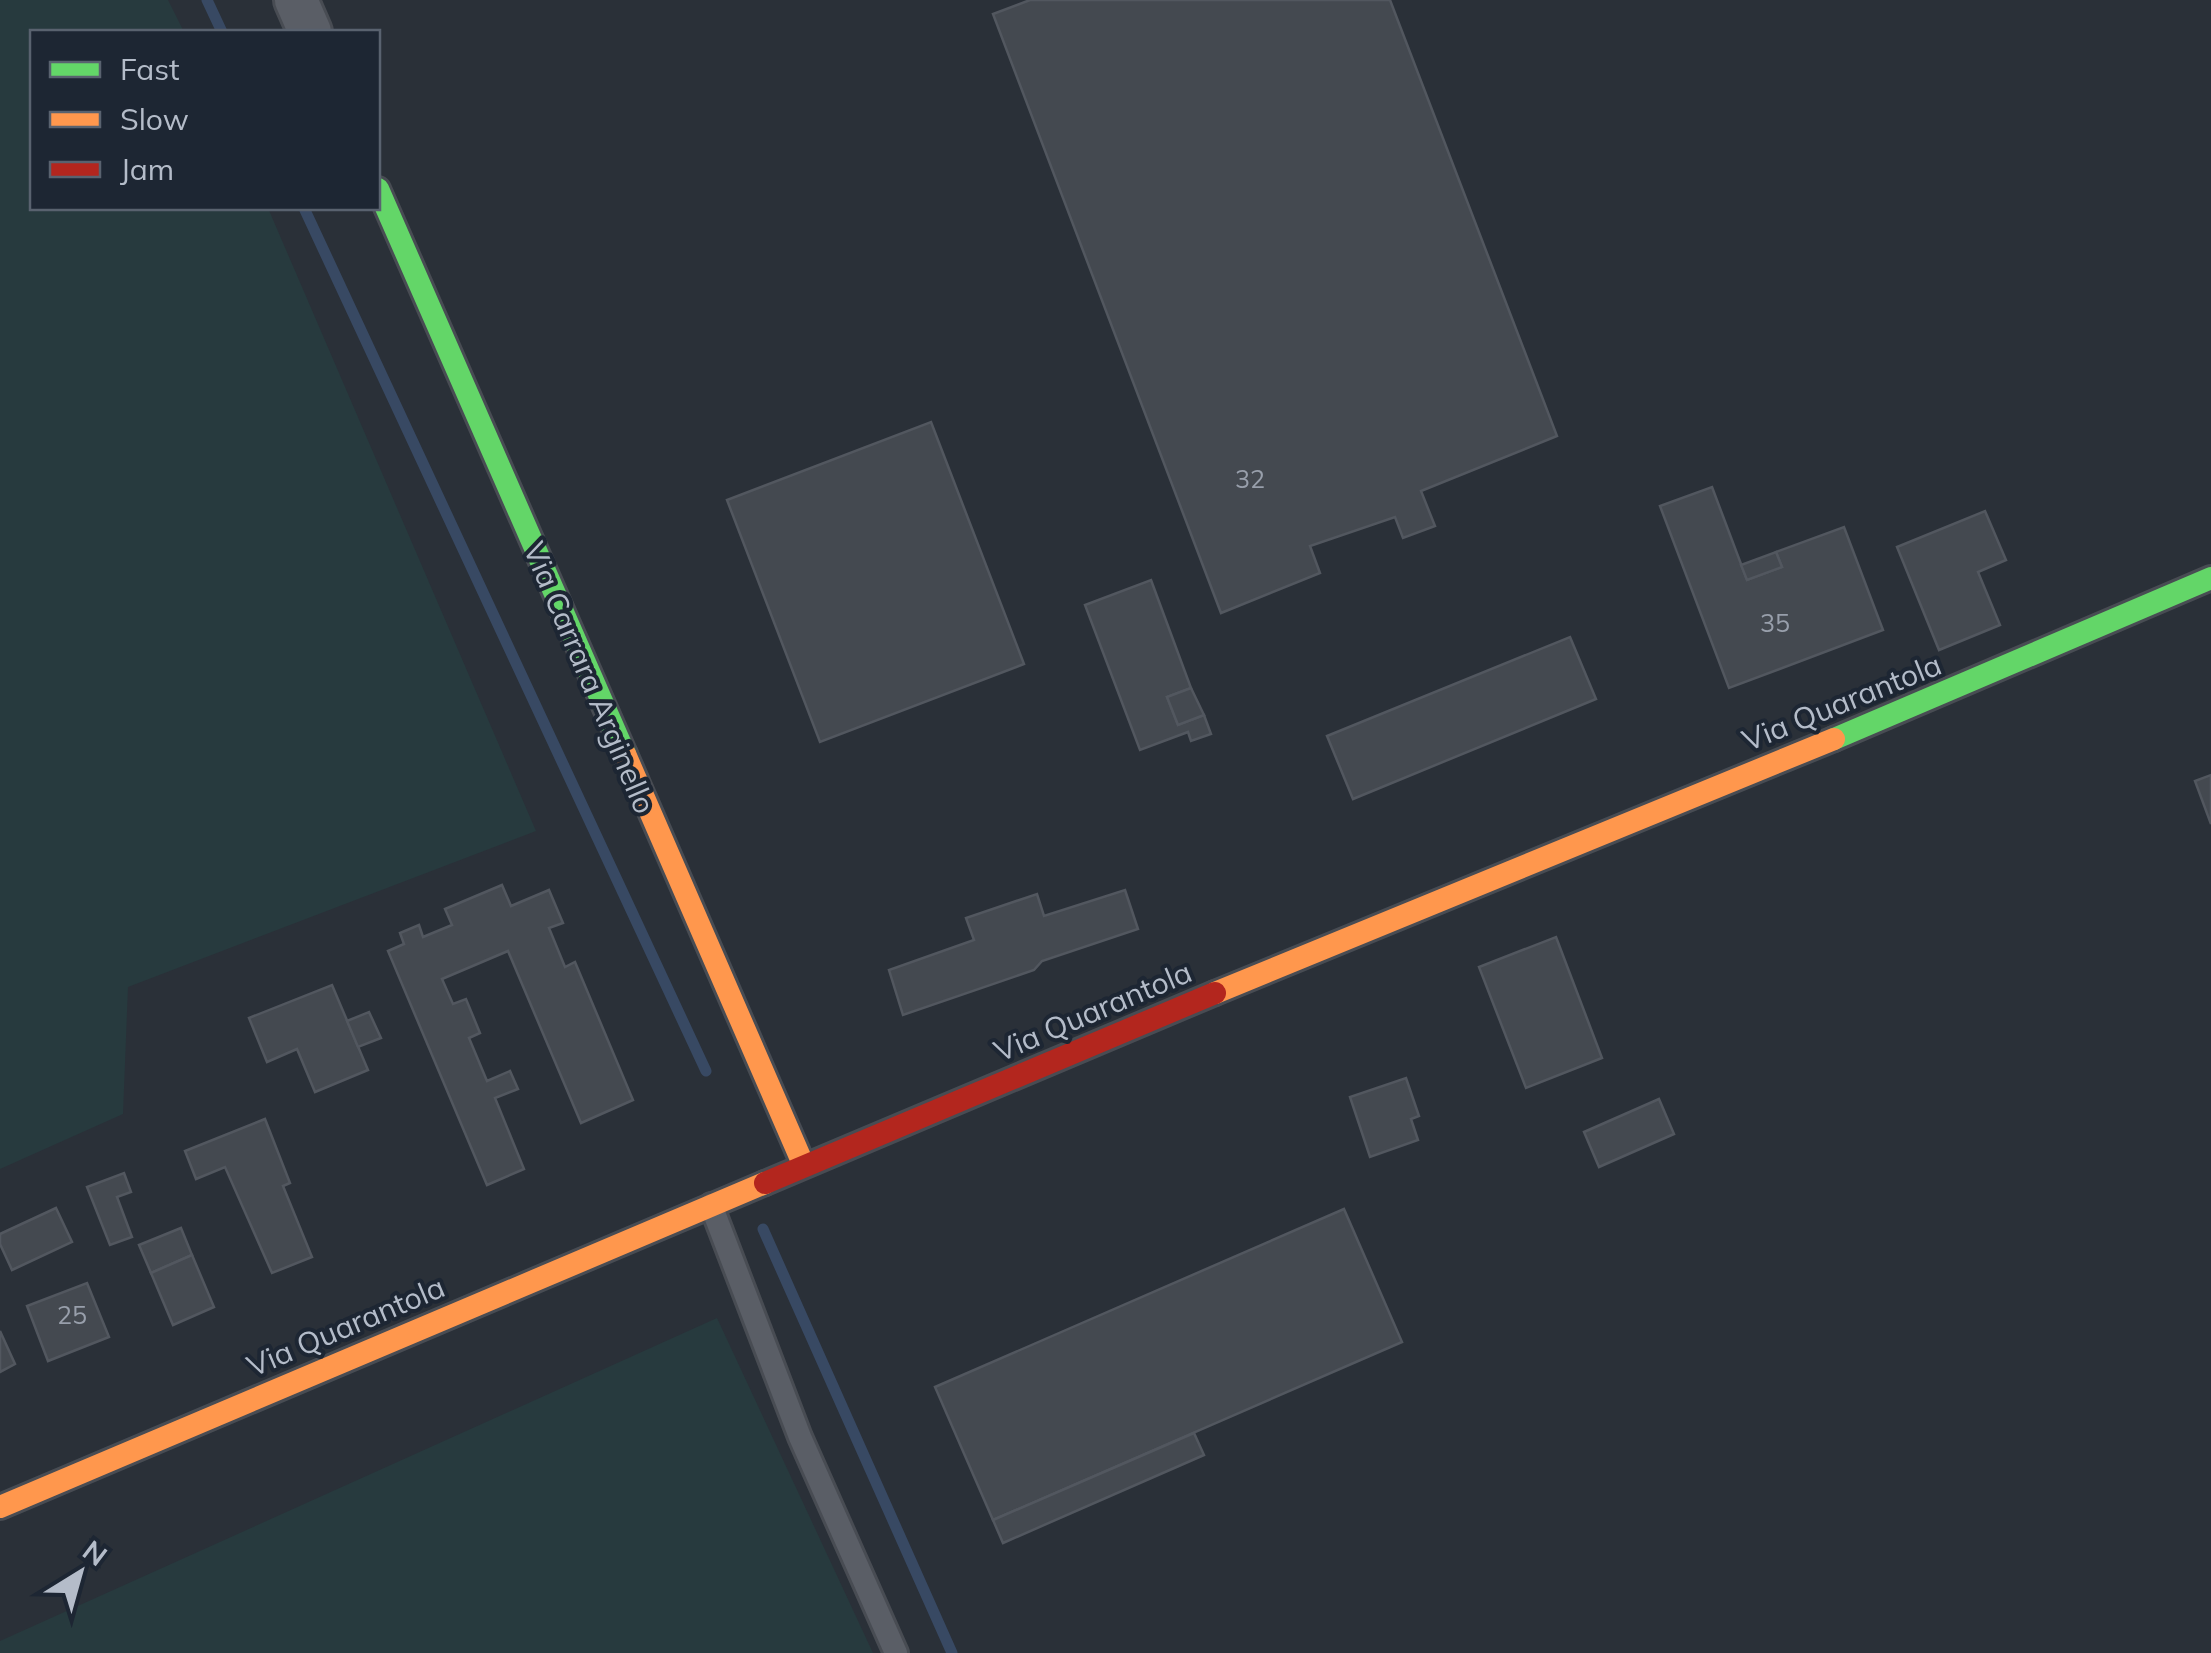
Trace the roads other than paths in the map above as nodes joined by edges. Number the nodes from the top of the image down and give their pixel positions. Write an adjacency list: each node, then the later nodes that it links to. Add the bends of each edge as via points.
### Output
1 (296, 0): 2 (street)
2 (309, 30)
3 (380, 194): 5 (main road, Via Carrara Arginello)
4 (2211, 578): 5 (main road, Via Quarantola)
5 (804, 1166): 6 (main road, Via Quarantola)
6 (711, 1205): 7 (main road, Via Quarantola); 8 (lane, via 800,1437)
7 (0, 1507)
8 (896, 1653)

